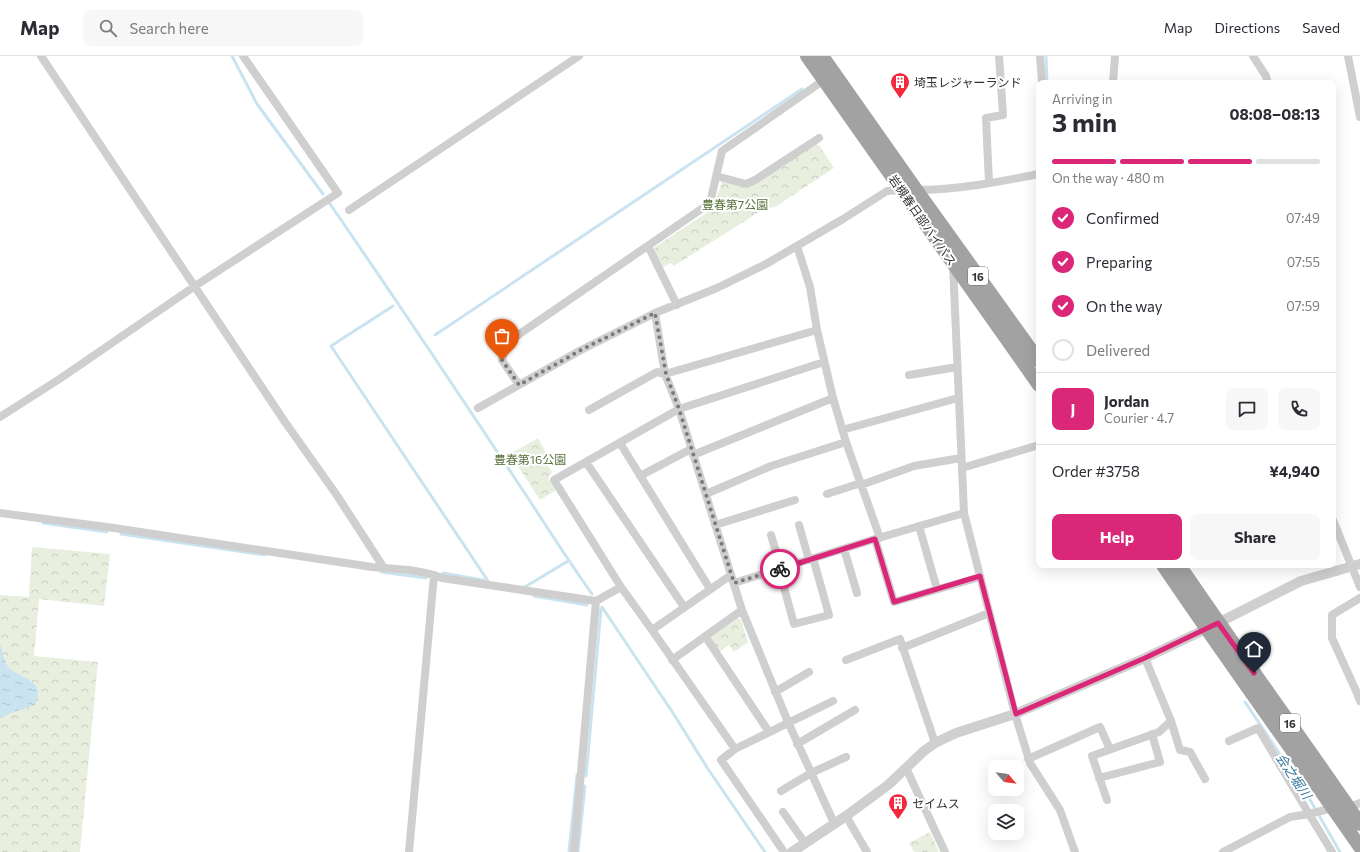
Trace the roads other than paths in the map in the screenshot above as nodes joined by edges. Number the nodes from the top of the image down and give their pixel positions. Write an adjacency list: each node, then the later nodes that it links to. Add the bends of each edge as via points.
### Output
1 (42, 56): 26 (street)
2 (243, 56): 26 (street, via 338,193)
3 (579, 56): 22 (street)
4 (807, 56): 11 (highway, 岩槻春日部バイパス / 16)
5 (822, 56): 21 (highway, 岩槻春日部バイパス / 16)
6 (999, 56): 19 (street, via 1003,115 986,118)
7 (1040, 56): 12 (street)
8 (1115, 56): 13 (street)
9 (1253, 56): 14 (street)
10 (1348, 56): 15 (street)
11 (824, 80): 20 (highway, 岩槻春日部バイパス / 16); 23 (street, via 796,104 722,151 710,203)
12 (1042, 80)
13 (1113, 80)
14 (1267, 80)
15 (1360, 117)
16 (819, 138): 18 (street, via 746,184)
17 (1036, 175): 19 (street)
18 (720, 177)
19 (989, 183): 21 (street)
20 (901, 189): 21 (street); 24 (street, via 887,191); 25 (highway, 岩槻春日部バイパス / 16)
21 (917, 191): 30 (highway, 岩槻春日部バイパス / 16)
22 (349, 210)
23 (648, 246): 27 (street); 36 (street, via 505,344 502,360)
24 (797, 246): 27 (street, via 718,288); 29 (street, via 810,287)
25 (953, 263): 32 (street); 35 (highway, 岩槻春日部バイパス / 16)
26 (195, 286): 42 (street); 67 (street)
27 (677, 305): 28 (street)
28 (655, 313): 33 (street); 36 (street)
29 (817, 330): 31 (street); 33 (street)
30 (1036, 357)
31 (824, 362): 37 (street); 40 (street)
32 (957, 367): 34 (street); 38 (street)
33 (666, 374): 40 (street); 41 (street, via 657,372)
34 (909, 375)
35 (1036, 381)
36 (519, 385): 39 (street)
37 (833, 398): 43 (street); 47 (street)
38 (958, 398): 43 (street); 48 (street)
39 (478, 408)
40 (679, 409): 45 (street); 47 (street)
41 (589, 410)
42 (0, 417)
43 (842, 430): 44 (street)
44 (846, 442): 52 (street); 53 (street, via 771,466)
45 (620, 443): 49 (street); 51 (street)
46 (1036, 446): 50 (street)
47 (692, 452): 51 (street); 53 (street)
48 (961, 458): 50 (street); 52 (street, via 914,466)
49 (586, 462): 74 (street, via 554,480); 81 (street)
50 (962, 468): 57 (street)
51 (640, 476): 76 (street)
52 (861, 484): 54 (street); 63 (street)
53 (706, 494): 58 (street)
54 (827, 494)
55 (795, 500): 58 (street)
56 (0, 513): 67 (street)
57 (964, 513): 60 (street); 72 (street)
58 (715, 525): 73 (street)
59 (799, 525): 65 (street)
60 (919, 526): 63 (street); 77 (street)
61 (1336, 526): 66 (street)
62 (771, 535): 70 (street)
63 (877, 538): 64 (street); 77 (street, via 894,602)
64 (844, 549): 65 (street); 78 (street)
65 (811, 559): 70 (street); 70 (street, via 829,615 794,624)
66 (1356, 565): 75 (street); 84 (street, via 1301,581)
67 (384, 568): 71 (street)
68 (1165, 568): 84 (highway, 16)
69 (1181, 568): 84 (highway, 16)
70 (780, 569): 73 (street)
71 (434, 575): 80 (street); 123 (street)
72 (980, 576): 77 (street); 83 (street)
73 (733, 579): 76 (street); 82 (street)
74 (621, 587): 80 (street); 85 (street)
75 (1360, 587)
76 (710, 589): 81 (street)
77 (937, 589)
78 (857, 593)
79 (1360, 598): 94 (street, via 1332,615 1332,638)
80 (596, 601): 124 (street)
81 (684, 607): 85 (street)
82 (742, 610): 86 (street); 92 (street)
83 (989, 613): 87 (street); 96 (street)
84 (1212, 626): 88 (street); 114 (highway, 16); 115 (highway, 16)
85 (652, 630): 89 (street)
86 (705, 636): 89 (street); 99 (street)
87 (902, 648): 90 (street, via 900,639); 102 (street)
88 (1145, 658): 96 (street); 97 (street)
89 (672, 660): 104 (street)
90 (846, 660)
91 (809, 672): 92 (street)
92 (775, 692): 98 (street)
93 (833, 700): 98 (street)
94 (1360, 701)
95 (855, 710): 103 (street)
96 (1016, 714): 102 (street, via 956,733); 107 (street)
97 (1171, 721): 100 (street, via 1159,732); 111 (street, via 1180,750 1190,752)
98 (788, 722): 99 (street); 103 (street)
99 (769, 732): 104 (street)
100 (1152, 734): 105 (street); 110 (street, via 1160,762)
101 (1229, 741): 117 (street, via 1258,728)
102 (935, 743): 108 (street)
103 (798, 744): 109 (street)
104 (734, 749): 125 (street, via 721,760)
105 (1110, 749): 107 (street, via 1100,727); 110 (street, via 1092,756)
106 (846, 757): 109 (street)
107 (1028, 759): 129 (street, via 1060,810)
108 (906, 768): 118 (street, via 888,785); 128 (street)
109 (810, 773): 112 (street); 119 (street)
110 (1100, 778): 113 (street)
111 (1205, 779)
112 (781, 791)
113 (1107, 800)
114 (1354, 805): 120 (highway, 16)
115 (1333, 808): 117 (street); 122 (highway, 16)
116 (783, 812): 121 (street)
117 (1309, 814): 130 (street, via 1290,817); 131 (street)
118 (846, 816): 119 (street); 127 (street)
119 (834, 823): 121 (street)
120 (1360, 824)
121 (805, 843): 126 (street)
122 (1360, 847)
123 (409, 852)
124 (574, 852)
125 (784, 852)
126 (792, 852)
127 (867, 852)
128 (945, 852)
129 (1075, 852)
130 (1223, 852)
131 (1332, 852)

